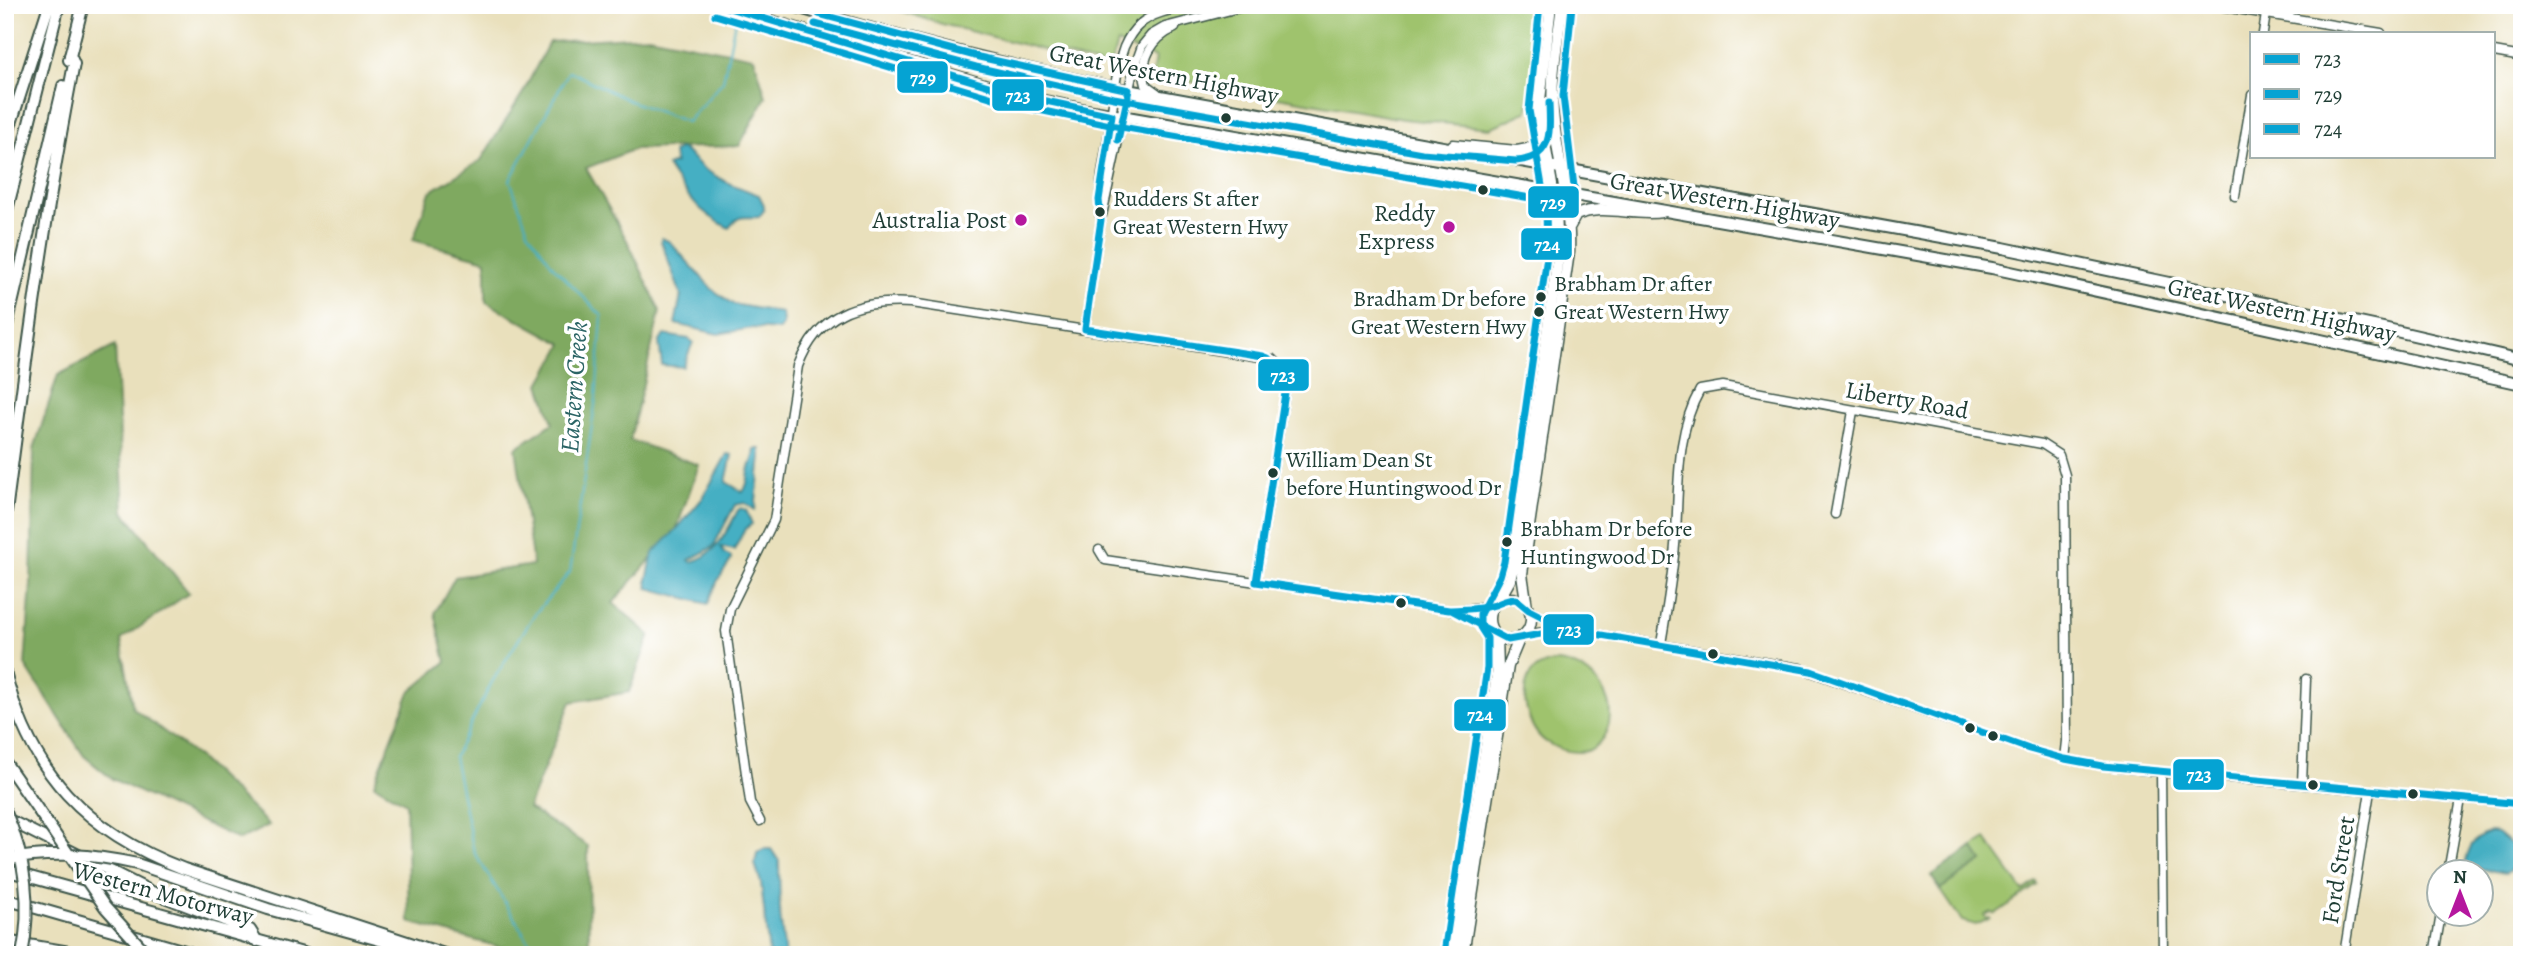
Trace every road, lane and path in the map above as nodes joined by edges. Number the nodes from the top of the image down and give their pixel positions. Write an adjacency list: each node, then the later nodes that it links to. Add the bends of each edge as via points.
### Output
1 (49, 5): 24 (highway)
2 (59, 5): 31 (highway)
3 (83, 5): 16 (highway)
4 (718, 5): 22 (highway, Great Western Highway, via 1022,96)
5 (790, 5): 18 (highway, Great Western Highway, via 979,57)
6 (1199, 5): 18 (street, via 1156,14 1136,27 1123,50)
7 (1250, 5): 12 (street)
8 (1551, 5): 23 (main road)
9 (1562, 5): 27 (main road, via 1552,96)
10 (2213, 5): 11 (street)
11 (2266, 14): 13 (street); 14 (street)
12 (1204, 18): 19 (street, via 1151,35 1135,63); 20 (street, via 1168,31 1149,51 1145,80)
13 (2263, 32)
14 (2375, 32)
15 (2496, 52): 17 (street)
16 (70, 55): 34 (highway); 41 (highway, via 74,64 38,263)
17 (2522, 57)
18 (1116, 88): 19 (highway, Great Western Highway); 22 (street)
19 (1129, 90): 20 (highway, Great Western Highway); 22 (street)
20 (1160, 95): 25 (highway, Great Western Highway)
21 (2250, 107): 29 (street)
22 (1117, 116): 28 (highway, Great Western Highway); 33 (street, via 1099,200 1101,220)
23 (1540, 126): 25 (main road, via 1537,143 1524,150); 26 (main road)
24 (5, 142)
25 (1424, 143): 26 (highway, Great Western Highway)
26 (1548, 165): 27 (highway, Great Western Highway); 28 (main road)
27 (1561, 168): 28 (main road); 35 (highway, Great Western Highway, via 2003,248)
28 (1559, 193): 30 (highway, Great Western Highway); 32 (main road); 44 (main road, via 1558,257 1514,564)
29 (2235, 196)
30 (1663, 212): 32 (main road, via 1594,210 1576,215); 37 (highway, Great Western Highway, via 1992,268)
31 (5, 218)
32 (1569, 228): 45 (main road, via 1522,574)
33 (1085, 330): 43 (street, via 1263,356 1282,368 1285,393); 62 (street, via 911,303 869,303 836,317 806,348 795,376 774,520 727,620 750,802)
34 (5, 334)
35 (2471, 348): 36 (highway, Great Western Highway); 37 (highway)
36 (2522, 360)
37 (2466, 371): 38 (highway, Great Western Highway)
38 (2522, 384)
39 (1853, 411): 40 (street); 50 (street, Liberty Road, via 1723,386 1700,390 1691,406 1681,457); 53 (street, Liberty Road, via 2036,442 2059,455 2065,475)
40 (1835, 514)
41 (5, 520)
42 (1098, 550): 43 (street, via 1105,560)
43 (1256, 582): 46 (street)
44 (1496, 604): 45 (main road, via 1513,599); 46 (street); 48 (main road, via 1490,618)
45 (1528, 608): 47 (street); 49 (main road, via 1531,624)
46 (1449, 610): 48 (street)
47 (1566, 629): 49 (street); 50 (street)
48 (1496, 633): 49 (main road, via 1508,640); 77 (main road, via 1499,669)
49 (1522, 636): 78 (main road, via 1508,666)
50 (1661, 644): 53 (street, via 1811,671)
51 (5, 671): 76 (highway, via 18,718 37,756 66,794 108,832 145,854 184,869)
52 (2306, 679): 56 (street)
53 (2065, 759): 55 (street)
54 (5, 762): 72 (highway, bridge, via 95,894)
55 (2161, 772): 56 (street); 79 (street)
56 (2302, 784): 57 (street)
57 (2370, 791): 58 (street); 80 (street, Ford Street)
58 (2461, 799): 59 (street); 63 (street)
59 (2522, 804)
60 (5, 810): 70 (highway, bridge, via 24,872)
61 (5, 818): 69 (highway, via 145,889 250,930)
62 (760, 821)
63 (2451, 858)
64 (5, 860): 75 (highway, bridge, via 79,854 137,864)
65 (5, 870): 69 (highway, Western Motorway)
66 (5, 899): 73 (highway, Western Motorway)
67 (2439, 928): 81 (street)
68 (5, 941): 71 (highway)
69 (257, 941): 74 (highway, Western Motorway)
70 (22, 955)
71 (87, 955)
72 (148, 955)
73 (199, 955)
74 (310, 955)
75 (431, 955)
76 (447, 955)
77 (1454, 955)
78 (1462, 955)
79 (2162, 955)
80 (2344, 955)
81 (2434, 955)

